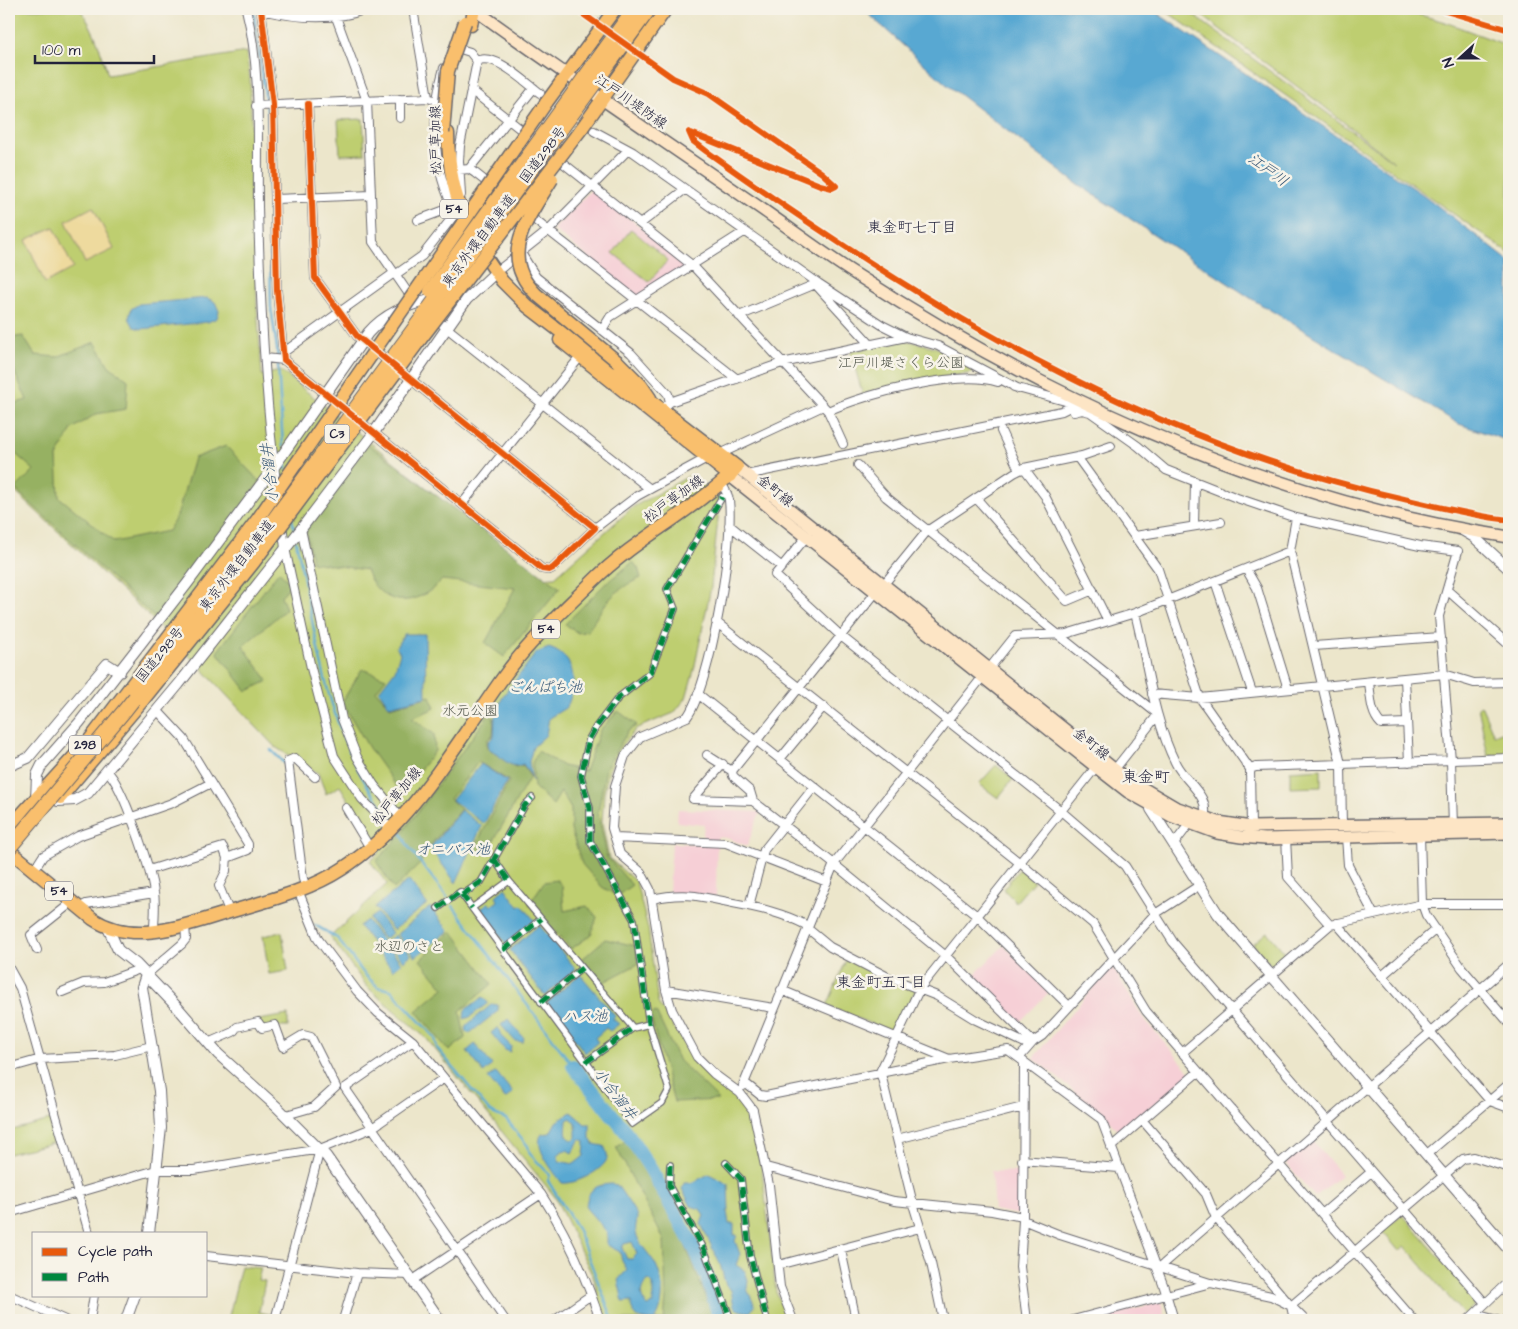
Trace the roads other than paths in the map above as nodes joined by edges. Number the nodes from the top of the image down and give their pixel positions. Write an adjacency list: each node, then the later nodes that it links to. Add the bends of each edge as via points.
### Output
1 (246, 9): 21 (street)
2 (261, 9): 10 (street, via 290,16); 22 (street)
3 (366, 9): 10 (street)
4 (413, 9): 15 (street)
5 (474, 9): 12 (main road, 江戸川堤防線); 35 (main road, 松戸草加線 / 54, bridge, via 448,71 444,176)
6 (615, 9): 12 (main road, 国道298号 / 298)
7 (634, 9): 172 (highway, 東京外環自動車道 / C3, bridge, via 256,533 127,699)
8 (649, 9): 177 (highway, 東京外環自動車道 / C3, bridge, via 256,544)
9 (666, 9): 19 (main road, 国道298号 / 298)
10 (334, 12): 17 (street)
11 (477, 61): 13 (street); 14 (street, via 486,57 496,60); 18 (street, via 470,52 455,46 448,53)
12 (566, 75): 14 (main road, 国道298号 / 298); 19 (main road, 江戸川堤防線)
13 (471, 90): 24 (street); 29 (street, via 463,126)
14 (544, 97): 24 (street); 25 (street); 153 (main road, 国道298号 / 298, bridge, via 257,520 91,738)
15 (428, 98): 16 (street); 18 (street)
16 (400, 100): 17 (street); 23 (street)
17 (367, 101): 20 (street); 32 (street)
18 (438, 101): 35 (street, via 440,175)
19 (602, 101): 25 (main road, 国道298号 / 298); 67 (main road, 江戸川堤防線, via 867,282)
20 (308, 104): 22 (street); 33 (street)
21 (256, 106): 22 (street); 57 (street, via 260,307)
22 (273, 106): 34 (street)
23 (400, 118)
24 (509, 119): 28 (street); 30 (street)
25 (584, 126): 26 (main road, 国道298号 / 298, bridge); 27 (street)
26 (571, 144): 64 (main road, bridge, via 523,229 516,250 517,259 528,287 618,362); 154 (main road, 国道298号 / 298, bridge, via 254,562)
27 (628, 150): 30 (street); 31 (street)
28 (469, 169): 29 (street); 38 (street)
29 (459, 170): 35 (street)
30 (592, 187): 37 (street); 38 (street)
31 (684, 190): 37 (street); 39 (street)
32 (371, 195): 33 (street); 42 (street, via 373,242)
33 (312, 197): 34 (street); 48 (street, via 315,278)
34 (276, 199): 55 (street, via 278,291)
35 (455, 210): 36 (street); 42 (street, via 422,256); 43 (main road, 松戸草加線 / 54, via 472,249)
36 (418, 220)
37 (640, 224): 41 (street)
38 (549, 230): 40 (street); 46 (street)
39 (744, 232): 41 (street); 44 (street)
40 (521, 253): 43 (street); 51 (street, via 536,277)
41 (692, 266): 46 (street); 49 (street)
42 (394, 274): 47 (street); 48 (street)
43 (492, 275): 45 (street); 56 (main road, 松戸草加線 / 54, via 524,311); 64 (main road, 松戸草加線 / 54, via 527,306)
44 (817, 283): 49 (street); 52 (street); 54 (street)
45 (473, 292): 47 (street); 50 (street)
46 (638, 300): 51 (street, via 610,318); 59 (street)
47 (416, 304): 50 (street); 53 (street, via 383,318)
48 (339, 312): 53 (street); 55 (street)
49 (738, 316): 58 (street)
50 (447, 327): 60 (street); 65 (street)
51 (602, 330): 66 (street, via 631,353 668,394)
52 (906, 337): 54 (street); 61 (street, via 938,346)
53 (362, 341): 60 (street); 62 (street)
54 (870, 345): 58 (street)
55 (284, 356): 57 (street); 62 (street)
56 (580, 357): 65 (street); 77 (main road, 松戸草加線 / 54)
57 (265, 358): 78 (street, via 266,392)
58 (782, 363): 59 (street); 68 (street)
59 (738, 379): 66 (street)
60 (410, 380): 71 (street); 74 (street)
61 (1019, 389): 63 (street); 68 (street, via 991,379 968,377 878,392)
62 (325, 395): 71 (street); 78 (street)
63 (1048, 397): 67 (street); 69 (street)
64 (650, 398): 66 (main road, 松戸草加線 / 54)
65 (542, 402): 74 (street); 83 (street)
66 (666, 406): 75 (main road, 松戸草加線 / 54)
67 (1077, 407): 69 (street); 82 (street, via 1090,412 1166,470); 92 (main road, 江戸川堤防線, via 1274,481 1401,516)
68 (825, 409): 72 (street); 75 (street)
69 (1046, 414): 81 (street)
70 (1001, 431): 80 (street)
71 (373, 434): 86 (street); 93 (street)
72 (843, 444)
73 (1111, 446): 76 (street)
74 (502, 454): 86 (street); 91 (street)
75 (720, 454): 81 (main road, 松戸草加線 / 54)
76 (1077, 457): 80 (street); 96 (street)
77 (707, 458): 81 (main road, 松戸草加線 / 54); 83 (street)
78 (277, 463): 98 (street); 116 (street)
79 (858, 465): 94 (street, via 886,497)
80 (1022, 469): 85 (street); 105 (street, via 1045,496)
81 (734, 475): 89 (street, via 729,498); 95 (main road, 金町線); 104 (main road, 金町線); 162 (main road, 松戸草加線 / 54, via 614,562 541,634 503,678)
82 (1195, 481): 87 (street); 90 (street)
83 (650, 489): 91 (street)
84 (722, 497): 229 (street, via 667,589 675,609 650,673 618,698 596,727 589,739 581,776 590,808 590,841 634,920)
85 (976, 498): 94 (street); 105 (street, via 1066,601)
86 (462, 504): 91 (street, via 545,570 553,568)
87 (1296, 518): 99 (street); 106 (street, via 1420,546 1458,551)
88 (1221, 522): 90 (street)
89 (729, 525): 100 (street); 110 (street, via 725,577)
90 (1194, 526): 96 (street)
91 (595, 528)
92 (1459, 528): 97 (main road, 江戸川堤防線); 102 (street, via 1474,537)
93 (300, 530): 98 (street); 162 (street, via 342,719 357,758)
94 (927, 531): 104 (street); 111 (street)
95 (807, 536): 100 (street); 104 (main road, 金町線)
96 (1135, 536): 107 (street, via 1158,568)
97 (1509, 537)
98 (288, 544): 130 (street); 162 (street, via 317,693 334,756 362,799)
99 (1290, 552): 101 (street); 115 (street)
100 (782, 567): 112 (street, via 775,576)
101 (1246, 569): 103 (street); 124 (street, via 1257,588)
102 (1509, 569)
103 (1215, 582): 107 (street); 125 (street)
104 (880, 587): 112 (street); 117 (main road, 金町線)
105 (1093, 590): 109 (street)
106 (1447, 590): 113 (street, via 1439,616); 114 (street)
107 (1169, 599): 108 (street); 128 (street)
108 (1135, 613): 109 (street); 127 (street)
109 (1108, 621): 111 (street)
110 (716, 622): 123 (street); 126 (street)
111 (1057, 634): 117 (street, via 1015,636); 131 (street)
112 (841, 636): 123 (street); 132 (street)
113 (1440, 637): 115 (street); 118 (street)
114 (1509, 645)
115 (1314, 646): 122 (street)
116 (120, 672): 142 (street, via 107,664 28,758); 153 (street, via 42,765 37,775)
117 (986, 672): 132 (street); 143 (main road, 金町線); 144 (main road, 金町線)
118 (1444, 674): 119 (street); 121 (street, via 1474,683); 138 (street)
119 (1406, 678): 120 (street); 133 (street)
120 (1369, 682): 122 (street); 133 (street, via 1377,720 1381,724)
121 (1509, 682)
122 (1323, 686): 124 (street); 141 (street)
123 (801, 688): 129 (street); 134 (street)
124 (1288, 689): 125 (street)
125 (1252, 692): 128 (street)
126 (698, 694): 134 (street); 173 (street, via 687,717 640,737 625,756 612,800)
127 (1152, 694): 128 (street); 131 (street)
128 (1200, 698): 145 (street)
129 (824, 706): 137 (street); 148 (street)
130 (157, 710): 146 (street); 150 (street, via 184,740)
131 (1156, 715): 144 (street); 160 (street, via 1179,770 1206,802)
132 (948, 721): 148 (street); 158 (street)
133 (1407, 723): 139 (street)
134 (757, 741): 137 (street); 147 (street)
135 (707, 755): 140 (street)
136 (1509, 758): 138 (street)
137 (780, 759): 151 (street)
138 (1451, 760): 139 (street); 168 (street)
139 (1408, 762): 141 (street)
140 (722, 764): 147 (street); 155 (street, via 693,799)
141 (1341, 764): 145 (street, via 1256,767); 169 (street)
142 (9, 766)
143 (1096, 767): 156 (main road, 金町線); 158 (street)
144 (1115, 769): 156 (main road, 金町線)
145 (1250, 770): 166 (street)
146 (107, 771): 154 (street, via 84,797); 159 (street, via 114,778)
147 (732, 772): 155 (street, via 750,791)
148 (906, 773): 164 (street); 181 (street)
149 (315, 777): 188 (street, via 295,758 288,761)
150 (211, 783): 159 (street, via 172,803); 178 (street, via 248,844 248,850)
151 (814, 787): 164 (street); 165 (street)
152 (532, 798): 180 (street)
153 (36, 800): 167 (main road, 国道298号 / 298)
154 (58, 801): 177 (main road, 国道298号 / 298)
155 (753, 801): 165 (street)
156 (1154, 802): 160 (main road, 金町線); 163 (main road, 金町線); 175 (street)
157 (346, 808): 176 (street)
158 (1061, 811): 181 (street); 200 (street, via 1125,866)
159 (130, 817): 183 (street, via 78,836 43,856); 184 (street)
160 (1204, 818): 166 (main road, 金町線)
161 (1509, 823): 168 (main road, 金町線)
162 (396, 824): 176 (main road, 松戸草加線 / 54)
163 (1190, 824): 174 (main road, 金町線, via 1241,837); 175 (street)
164 (864, 825): 182 (street); 201 (street)
165 (783, 826): 179 (street); 182 (street)
166 (1251, 827): 169 (main road, 金町線)
167 (9, 828)
168 (1453, 829): 169 (main road, 金町線); 170 (main road, 金町線); 171 (main road, 金町線)
169 (1344, 832): 171 (main road, 金町線); 174 (main road, 金町線); 199 (street, via 1348,865)
170 (1509, 833)
171 (1420, 835): 193 (street)
172 (9, 836)
173 (615, 838): 179 (street, via 726,843); 191 (street, via 620,854 646,878)
174 (1286, 838): 203 (street, via 1288,878)
175 (1174, 844): 187 (street)
176 (370, 848): 188 (main road, 松戸草加線 / 54, via 341,870)
177 (10, 852): 183 (main road, 松戸草加線 / 54)
178 (227, 856): 184 (street, via 224,846); 198 (street, via 226,871 219,886)
179 (761, 857): 186 (street); 195 (street)
180 (494, 859): 185 (street); 190 (street, via 481,882)
181 (1020, 863): 201 (street); 212 (street, via 1093,924)
182 (834, 864): 186 (street); 211 (street)
183 (34, 870): 192 (main road, 松戸草加線 / 54)
184 (149, 870): 189 (street)
185 (509, 882): 197 (street); 202 (street)
186 (827, 882): 205 (street)
187 (1200, 885): 200 (street); 217 (street, via 1218,914)
188 (302, 889): 198 (main road, 松戸草加線 / 54); 233 (street, via 312,930 354,988 378,1013)
189 (154, 893): 192 (street); 208 (street)
190 (462, 895): 196 (street, via 460,892); 197 (street)
191 (652, 899): 195 (street, via 673,894 697,895); 220 (street)
192 (75, 904): 206 (main road, 松戸草加線 / 54); 209 (street, via 66,907 31,935)
193 (1422, 904): 194 (street); 199 (street); 207 (street)
194 (1509, 904)
195 (749, 906): 205 (street, via 788,916)
196 (438, 908)
197 (472, 908): 210 (street)
198 (230, 912): 204 (main road, 松戸草加線 / 54)
199 (1373, 913): 203 (street)
200 (1155, 914): 212 (street); 227 (street, via 1173,942)
201 (977, 916): 211 (street); 225 (street)
202 (541, 920): 210 (street); 215 (street)
203 (1333, 924): 217 (street); 218 (street)
204 (185, 926): 208 (main road, 松戸草加線 / 54); 216 (street, via 186,939 182,944)
205 (807, 927): 219 (street, via 830,946 888,976); 221 (street)
206 (108, 928): 208 (main road, 松戸草加線 / 54); 216 (street, via 118,950)
207 (1436, 929): 218 (street); 222 (street)
208 (154, 931)
209 (37, 950)
210 (503, 950): 224 (street)
211 (946, 956): 219 (street); 235 (street)
212 (1115, 957): 225 (street); 237 (street, via 1146,1011)
213 (1509, 964): 222 (street)
214 (9, 968): 238 (street, via 20,988)
215 (582, 968): 224 (street); 230 (street)
216 (143, 972): 223 (street, via 104,982 84,983); 234 (street); 236 (street, via 142,987)
217 (1272, 976): 227 (street); 248 (street)
218 (1382, 976): 231 (street)
219 (920, 988): 232 (street); 235 (street, via 976,1020)
220 (666, 990): 226 (street); 249 (street, via 672,1010 697,1057)
221 (781, 990): 226 (street); 232 (street)
222 (1480, 990): 228 (street); 231 (street)
223 (62, 992)
224 (541, 1002): 241 (street)
225 (1069, 1006): 235 (street, via 1042,1036)
226 (774, 1008): 246 (street)
227 (1231, 1010): 237 (street); 255 (street)
228 (1509, 1023)
229 (649, 1024): 230 (street); 241 (street, via 669,1090 662,1103 632,1124)
230 (633, 1028): 241 (street)
231 (1431, 1033): 248 (street); 250 (street)
232 (896, 1037): 239 (street); 244 (street)
233 (413, 1041): 245 (street); 256 (street, via 345,1088)
234 (208, 1043): 253 (street); 253 (street, via 237,1027 258,1022 262,1028 275,1025 283,1047 302,1036 310,1037 336,1087 314,1107)
235 (1031, 1043): 240 (street)
236 (152, 1046): 238 (street, via 115,1055); 268 (street, via 161,1128)
237 (1182, 1053): 243 (street)
238 (41, 1059): 242 (street); 271 (street)
239 (949, 1059): 240 (street, via 1008,1050); 244 (street)
240 (1022, 1061): 251 (street); 258 (street, via 1101,1120)
241 (586, 1062)
242 (9, 1068)
243 (1198, 1072): 254 (street); 263 (street)
244 (880, 1074): 246 (street, via 766,1096); 257 (street)
245 (444, 1078): 256 (street); 272 (street)
246 (745, 1083): 249 (street)
247 (1509, 1084): 250 (street)
248 (1368, 1087): 255 (street); 260 (street)
249 (740, 1093): 265 (street, via 756,1118)
250 (1490, 1101): 252 (street); 260 (street)
251 (1023, 1107): 257 (street); 261 (street)
252 (1509, 1108)
253 (286, 1115): 259 (street)
254 (1143, 1121): 258 (street); 278 (street, via 1206,1194)
255 (1327, 1122): 263 (street); 269 (street)
256 (372, 1128): 259 (street); 282 (street)
257 (897, 1139): 273 (street)
258 (1111, 1147): 266 (street)
259 (320, 1149): 268 (street, via 194,1170); 287 (street); 291 (street)
260 (1427, 1154): 270 (street)
261 (1022, 1160): 266 (street); 277 (street)
262 (726, 1163): 313 (street, via 741,1179 750,1256)
263 (1278, 1164): 276 (street); 278 (street)
264 (670, 1165): 312 (street, via 670,1186 704,1249)
265 (766, 1167): 273 (street); 288 (street)
266 (1119, 1168): 289 (street)
267 (1509, 1168): 270 (street, via 1468,1157)
268 (156, 1170): 271 (street); 281 (street)
269 (1371, 1172): 274 (street); 276 (street)
270 (1444, 1174): 274 (street); 284 (street)
271 (78, 1193): 275 (street); 280 (street)
272 (540, 1194): 282 (street); 296 (street, via 570,1242)
273 (913, 1204): 277 (street, via 992,1211); 279 (street)
274 (1403, 1209): 285 (street); 299 (street)
275 (9, 1213)
276 (1322, 1214): 285 (street)
277 (1023, 1218): 289 (street, via 1060,1235); 317 (street, via 1020,1267)
278 (1216, 1218): 289 (street); 300 (street)
279 (920, 1228): 283 (street); 316 (street)
280 (88, 1232)
281 (150, 1232)
282 (457, 1250): 291 (street); 309 (street)
283 (841, 1250): 288 (street); 315 (street)
284 (1509, 1250)
285 (1354, 1251): 300 (street); 322 (street)
286 (208, 1256): 287 (street)
287 (289, 1265): 290 (street); 306 (street)
288 (778, 1266): 314 (street, via 782,1296)
289 (1158, 1268): 292 (street); 294 (street)
290 (358, 1273): 291 (street); 307 (street)
291 (411, 1278): 308 (street)
292 (1211, 1283): 294 (street); 300 (street, via 1271,1296)
293 (1508, 1283): 299 (street)
294 (1167, 1294): 318 (street); 319 (street)
295 (9, 1295): 303 (street)
296 (591, 1295): 310 (street); 311 (street)
297 (94, 1296): 304 (street)
298 (135, 1296): 305 (street)
299 (1485, 1303): 301 (street)
300 (1290, 1306): 320 (street); 321 (street)
301 (1475, 1314): 323 (street); 324 (street)
302 (1509, 1314): 325 (street)
303 (65, 1320)
304 (90, 1320)
305 (126, 1320)
306 (275, 1320)
307 (343, 1320)
308 (440, 1320)
309 (505, 1320)
310 (554, 1320)
311 (600, 1320)
312 (731, 1320)
313 (766, 1320)
314 (793, 1320)
315 (856, 1320)
316 (944, 1320)
317 (1027, 1320)
318 (1072, 1320)
319 (1174, 1320)
320 (1294, 1320)
321 (1305, 1320)
322 (1414, 1320)
323 (1468, 1320)
324 (1497, 1320)
325 (1507, 1320)

